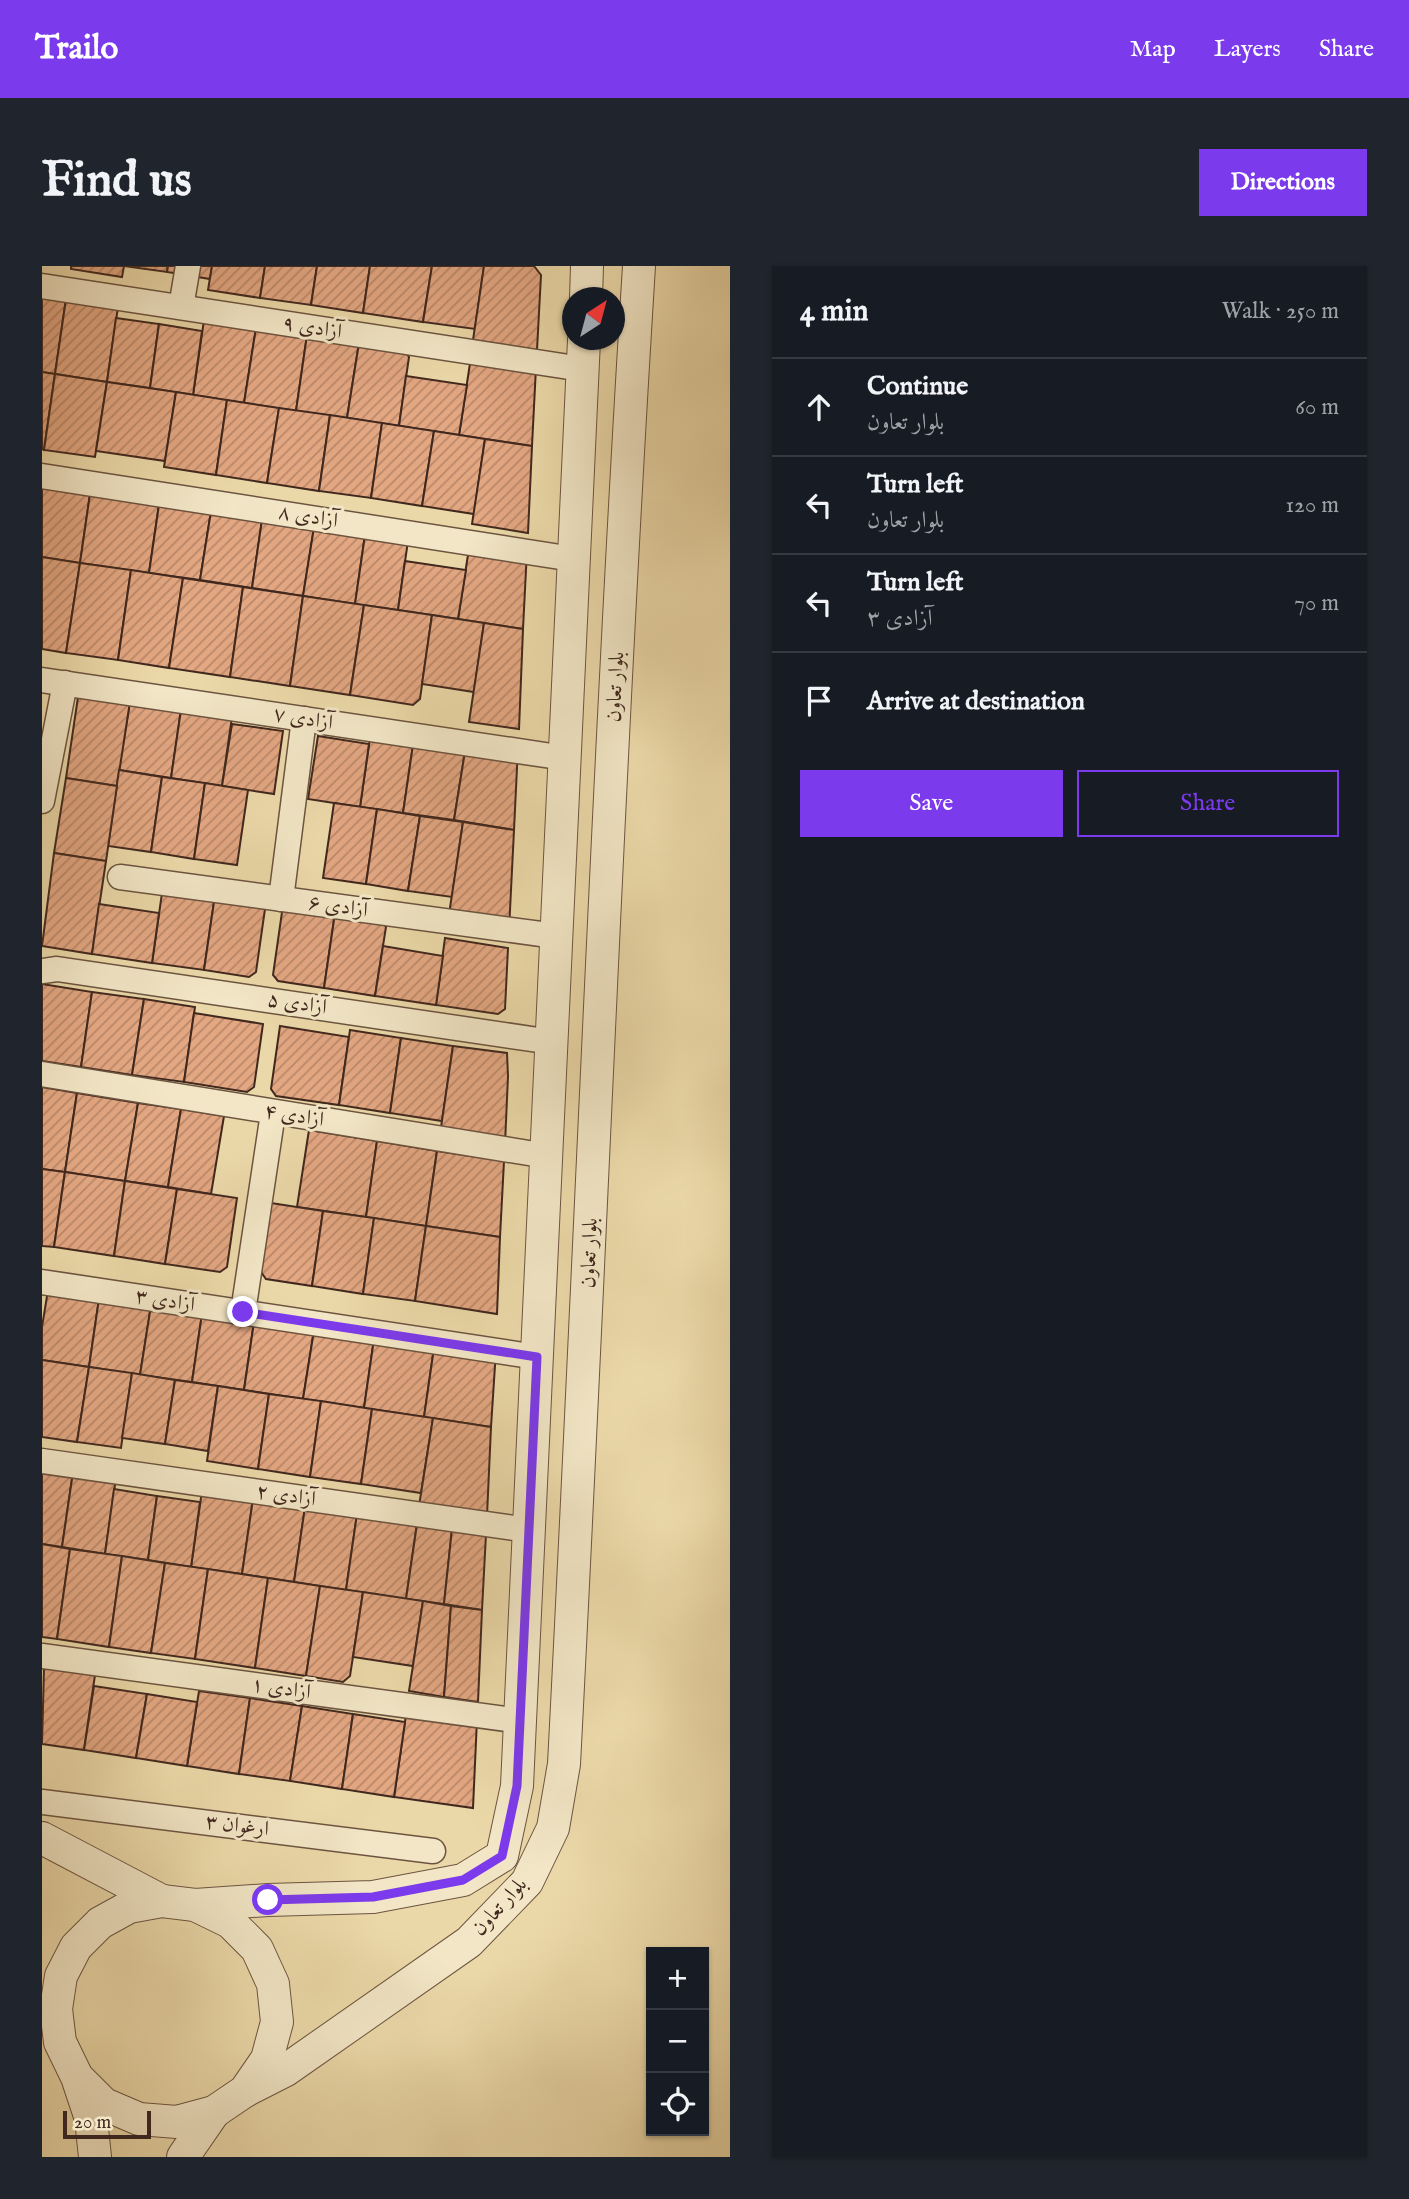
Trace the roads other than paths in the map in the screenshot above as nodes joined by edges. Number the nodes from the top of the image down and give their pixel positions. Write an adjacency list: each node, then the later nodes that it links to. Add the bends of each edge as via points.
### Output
1 (187, 266): 4 (street)
2 (639, 266): 34 (street, بلوار تعاون, via 564,1764 552,1828 527,1882 469,1942 286,2070)
3 (42, 286): 4 (street, آزادی ۹)
4 (181, 307): 5 (street, آزادی ۹)
5 (583, 354): 7 (street, بلوار تعاون)
6 (42, 476): 7 (street, آزادی ۸)
7 (573, 559): 10 (street, بلوار تعاون)
8 (53, 682): 9 (street, آزادی ۷); 11 (street)
9 (304, 719): 10 (street, آزادی ۷); 13 (street)
10 (565, 758): 14 (street, بلوار تعاون)
11 (42, 802)
12 (120, 877): 13 (street, آزادی ۶)
13 (281, 899): 14 (street, آزادی ۶)
14 (556, 936): 16 (street, بلوار تعاون)
15 (42, 971): 16 (street, آزادی ۵, via 57,969)
16 (552, 1042): 19 (street, بلوار تعاون)
17 (42, 1074): 18 (street, آزادی ۴)
18 (273, 1112): 19 (street, آزادی ۴); 21 (street)
19 (547, 1156): 22 (street, بلوار تعاون)
20 (42, 1282): 21 (street, آزادی ۳)
21 (243, 1312): 22 (street, آزادی ۳)
22 (537, 1357): 24 (street, بلوار تعاون)
23 (42, 1461): 24 (street, آزادی ۲)
24 (529, 1530): 26 (street, بلوار تعاون)
25 (42, 1656): 26 (street, آزادی ۱)
26 (521, 1721): 31 (street, بلوار تعاون, via 517,1786 502,1856 463,1880 373,1897)
27 (42, 1802): 29 (street, ارغوان ۳)
28 (42, 1839): 30 (street)
29 (433, 1851)
30 (162, 1901): 31 (street); 32 (street, via 129,1907 100,1923 76,1947)
31 (195, 1905): 34 (street, via 230,1922 257,1949 273,1984 277,2022 267,2059)
32 (49, 1997): 33 (street, via 60,2042)
33 (77, 2077): 35 (street, via 104,2104 139,2119 177,2122); 36 (street, via 91,2119)
34 (245, 2091): 35 (street)
35 (214, 2112): 37 (street)
36 (95, 2157)
37 (183, 2157)

